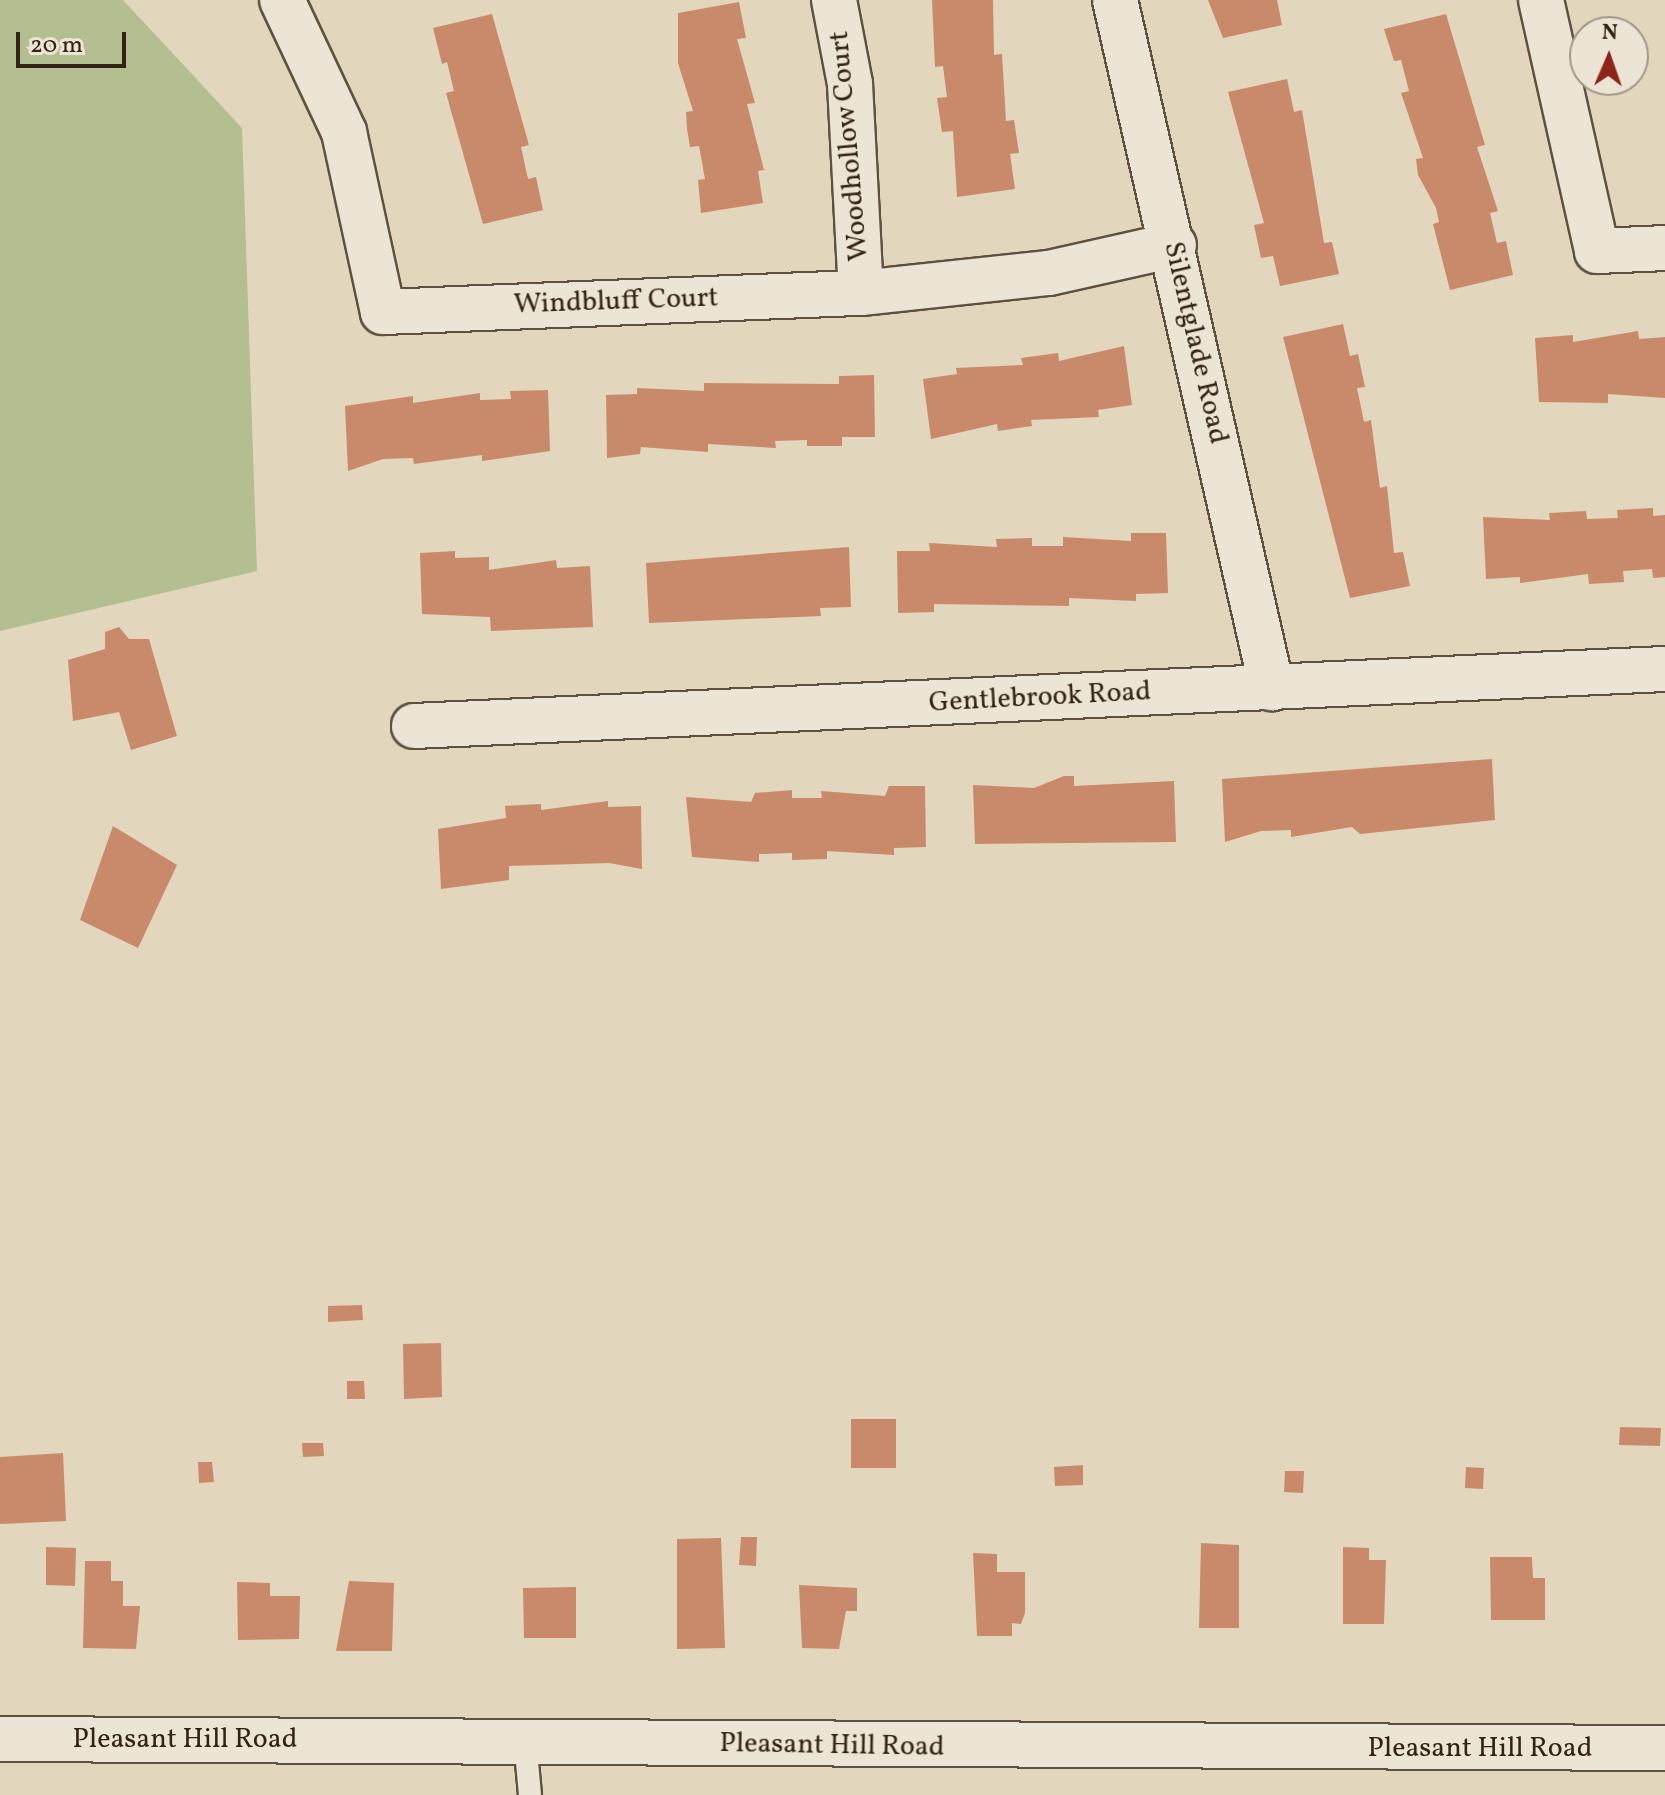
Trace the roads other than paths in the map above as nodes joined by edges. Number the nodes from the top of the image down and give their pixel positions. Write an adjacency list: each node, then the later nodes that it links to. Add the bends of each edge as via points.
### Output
1 (282, 0): 7 (street, Windbluff Court, via 344,132 383,312)
2 (834, 0): 7 (street, Woodhollow Court, via 850,84)
3 (1115, 0): 5 (street, Silentglade Road)
4 (1541, 0): 6 (street, via 1597,251)
5 (1174, 245): 7 (street, Windbluff Court, via 1049,273); 9 (street, Silentglade Road)
6 (1665, 248)
7 (861, 293)
8 (1665, 669): 9 (street, Gentlebrook Road)
9 (1272, 688): 10 (street, Gentlebrook Road)
10 (414, 726)
11 (0, 1739): 12 (street, Pleasant Hill Road)
12 (525, 1740): 13 (street, Pleasant Hill Road, via 882,1748); 14 (lane)
13 (1665, 1748)
14 (530, 1795)

